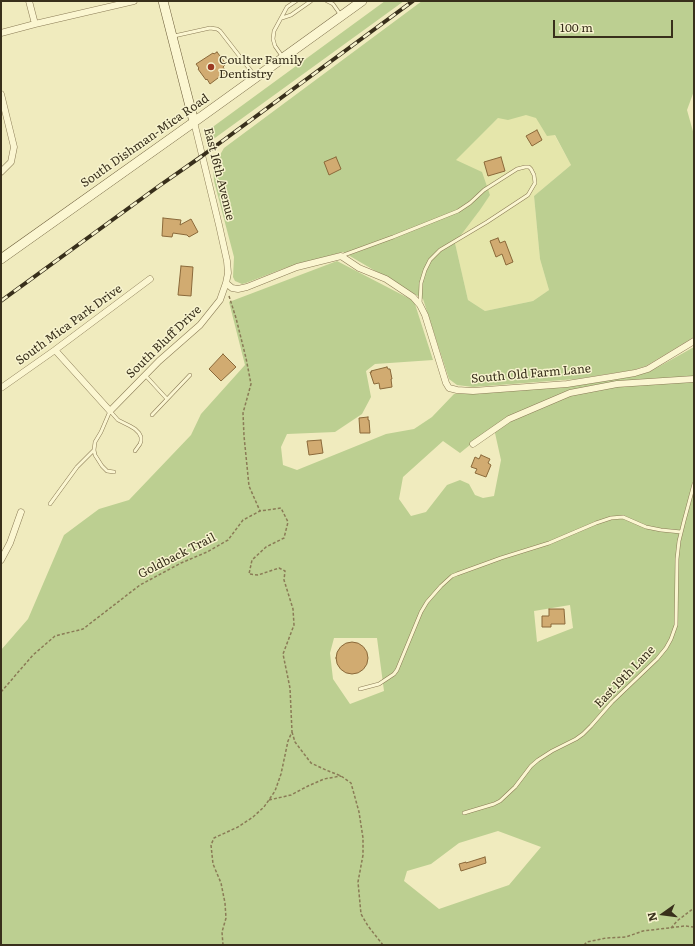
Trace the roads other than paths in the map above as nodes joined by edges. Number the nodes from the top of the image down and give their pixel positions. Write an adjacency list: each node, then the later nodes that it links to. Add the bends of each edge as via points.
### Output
1 (29, 1): 10 (street)
2 (134, 1): 10 (street)
3 (163, 1): 12 (main road, East 16th Avenue)
4 (296, 1): 9 (lane, via 287,7)
5 (311, 1): 9 (lane)
6 (327, 1): 8 (lane, via 333,4)
7 (362, 1): 8 (main road, South Dishman-Mica Road)
8 (341, 16): 13 (main road, South Dishman-Mica Road)
9 (282, 18): 13 (lane, via 274,31 273,39)
10 (35, 24): 11 (street)
11 (1, 33)
12 (172, 37): 14 (lane, via 210,28 217,29); 16 (main road, East 16th Avenue)
13 (283, 58): 14 (main road, South Dishman-Mica Road)
14 (256, 77): 16 (main road, South Dishman-Mica Road)
15 (1, 94): 17 (street, via 14,147 11,162)
16 (194, 122): 19 (main road, South Dishman-Mica Road); 21 (street, East 16th Avenue, via 220,225 227,261)
17 (1, 172)
18 (340, 256): 21 (street, via 297,267 238,289); 22 (street, South Old Farm Lane, via 359,268 386,279); 22 (lane, via 458,211 484,190 517,169 529,167 535,183 528,195 440,250 430,260 421,283)
19 (1, 259)
20 (150, 279): 24 (street, South Mica Park Drive)
21 (226, 283): 26 (street, South Bluff Drive, via 220,300 200,325)
22 (420, 305): 23 (street, South Old Farm Lane, via 446,384 449,388 457,390 567,384 635,373 648,369)
23 (694, 341)
24 (55, 350): 28 (street, South Mica Park Drive); 30 (street)
25 (190, 375): 29 (lane)
26 (144, 376): 29 (lane); 30 (street, South Bluff Drive)
27 (694, 379): 32 (street, via 617,384 570,393 509,419)
28 (1, 388)
29 (168, 399): 31 (lane)
30 (110, 411): 33 (lane, via 95,442); 34 (lane, via 118,420 139,433 141,441)
31 (152, 415)
32 (473, 444)
33 (94, 450): 35 (lane, via 104,468); 37 (lane, via 77,467)
34 (135, 451)
35 (114, 472)
36 (694, 484): 39 (lane, East 19th Lane)
37 (50, 504)
38 (21, 512): 40 (street)
39 (681, 532): 41 (lane, via 646,527 623,517 611,518 549,543 452,576 421,612 394,674 379,684); 42 (lane, East 19th Lane, via 677,559 676,624 666,648 583,734 538,760 500,801)
40 (1, 560)
41 (360, 689)
42 (464, 813)

